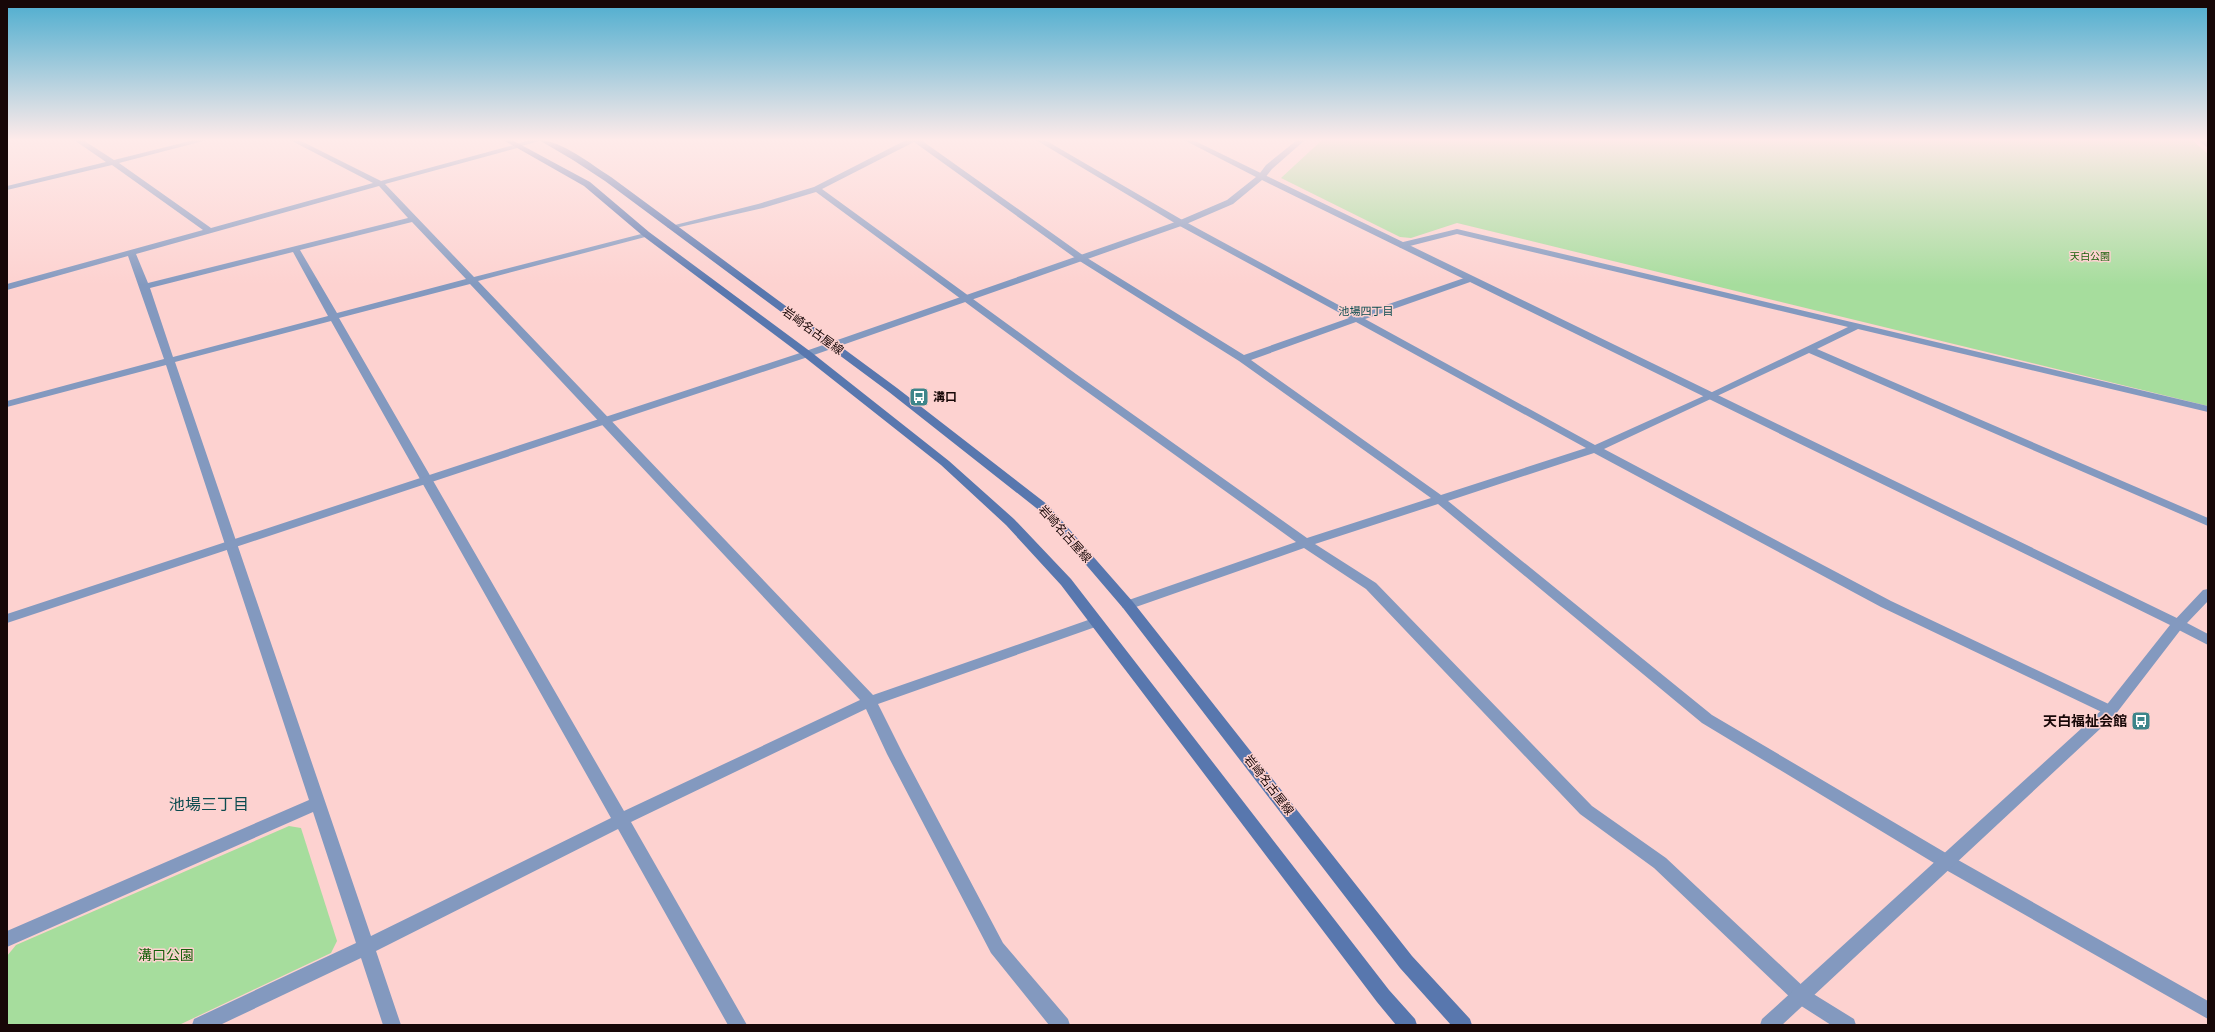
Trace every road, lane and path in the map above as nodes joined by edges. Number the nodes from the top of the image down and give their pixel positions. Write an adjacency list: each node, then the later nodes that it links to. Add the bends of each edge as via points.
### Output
1 (150, 188): 14 (street)
2 (361, 188): 14 (street)
3 (385, 188): 11 (street)
4 (592, 188): 15 (main road, 岩崎名古屋線)
5 (620, 188): 13 (main road, 岩崎名古屋線)
6 (983, 188): 19 (street)
7 (1121, 188): 12 (street)
8 (1247, 188): 12 (street, via 1230,202)
9 (1286, 188): 16 (street)
10 (817, 189): 13 (street, via 760,206); 24 (street)
11 (414, 219): 17 (street); 21 (street)
12 (1181, 223): 19 (street); 26 (street)
13 (671, 227): 28 (main road, 岩崎名古屋線)
14 (209, 230): 18 (street)
15 (646, 234): 21 (street); 30 (main road, 岩崎名古屋線)
16 (1402, 245): 20 (street); 27 (street, via 1457,231)
17 (295, 249): 23 (street); 25 (street)
18 (131, 252): 22 (street); 23 (street)
19 (1081, 258): 24 (street); 31 (street)
20 (1470, 278): 26 (street); 33 (street)
21 (470, 279): 25 (street); 36 (street)
22 (7, 287)
23 (145, 287): 32 (street)
24 (968, 298): 28 (street); 41 (street)
25 (333, 316): 32 (street); 38 (street)
26 (1358, 318): 31 (street); 37 (street)
27 (1859, 325): 29 (street); 35 (street)
28 (831, 344): 30 (street); 44 (main road, 岩崎名古屋線, via 1044,508)
29 (1809, 349): 33 (street); 40 (street)
30 (807, 354): 36 (street); 46 (main road, 岩崎名古屋線, via 946,463 1010,522 1066,582)
31 (1243, 359): 39 (street)
32 (169, 360): 34 (street); 42 (street)
33 (1712, 396): 37 (street); 47 (street)
34 (7, 404)
35 (2208, 409)
36 (604, 421): 38 (street); 49 (street)
37 (1595, 449): 39 (street); 50 (street, via 1886,604)
38 (426, 480): 42 (street); 52 (street)
39 (1439, 499): 41 (street); 53 (street, via 1707,719)
40 (2208, 522)
41 (1305, 543): 44 (street); 56 (street, via 1371,586 1586,810 1660,863)
42 (231, 545): 45 (street); 51 (street)
43 (2208, 593): 47 (street)
44 (1128, 605): 63 (main road, 岩崎名古屋線, via 1406,962)
45 (7, 619)
46 (1096, 622): 49 (street); 62 (main road, 岩崎名古屋線, via 1383,996)
47 (2178, 624): 48 (street); 50 (street)
48 (2208, 640)
49 (870, 701): 52 (street); 61 (street, via 895,754 997,948)
50 (2110, 711): 53 (street)
51 (317, 803): 54 (street); 55 (street)
52 (621, 820): 55 (street); 60 (street)
53 (1945, 861): 56 (street); 57 (street)
54 (7, 939)
55 (366, 946): 58 (street); 59 (street)
56 (1801, 996): 64 (street); 65 (street)
57 (2208, 1011)
58 (201, 1025)
59 (392, 1025)
60 (738, 1025)
61 (1061, 1025)
62 (1408, 1025)
63 (1463, 1025)
64 (1769, 1025)
65 (1847, 1025)

